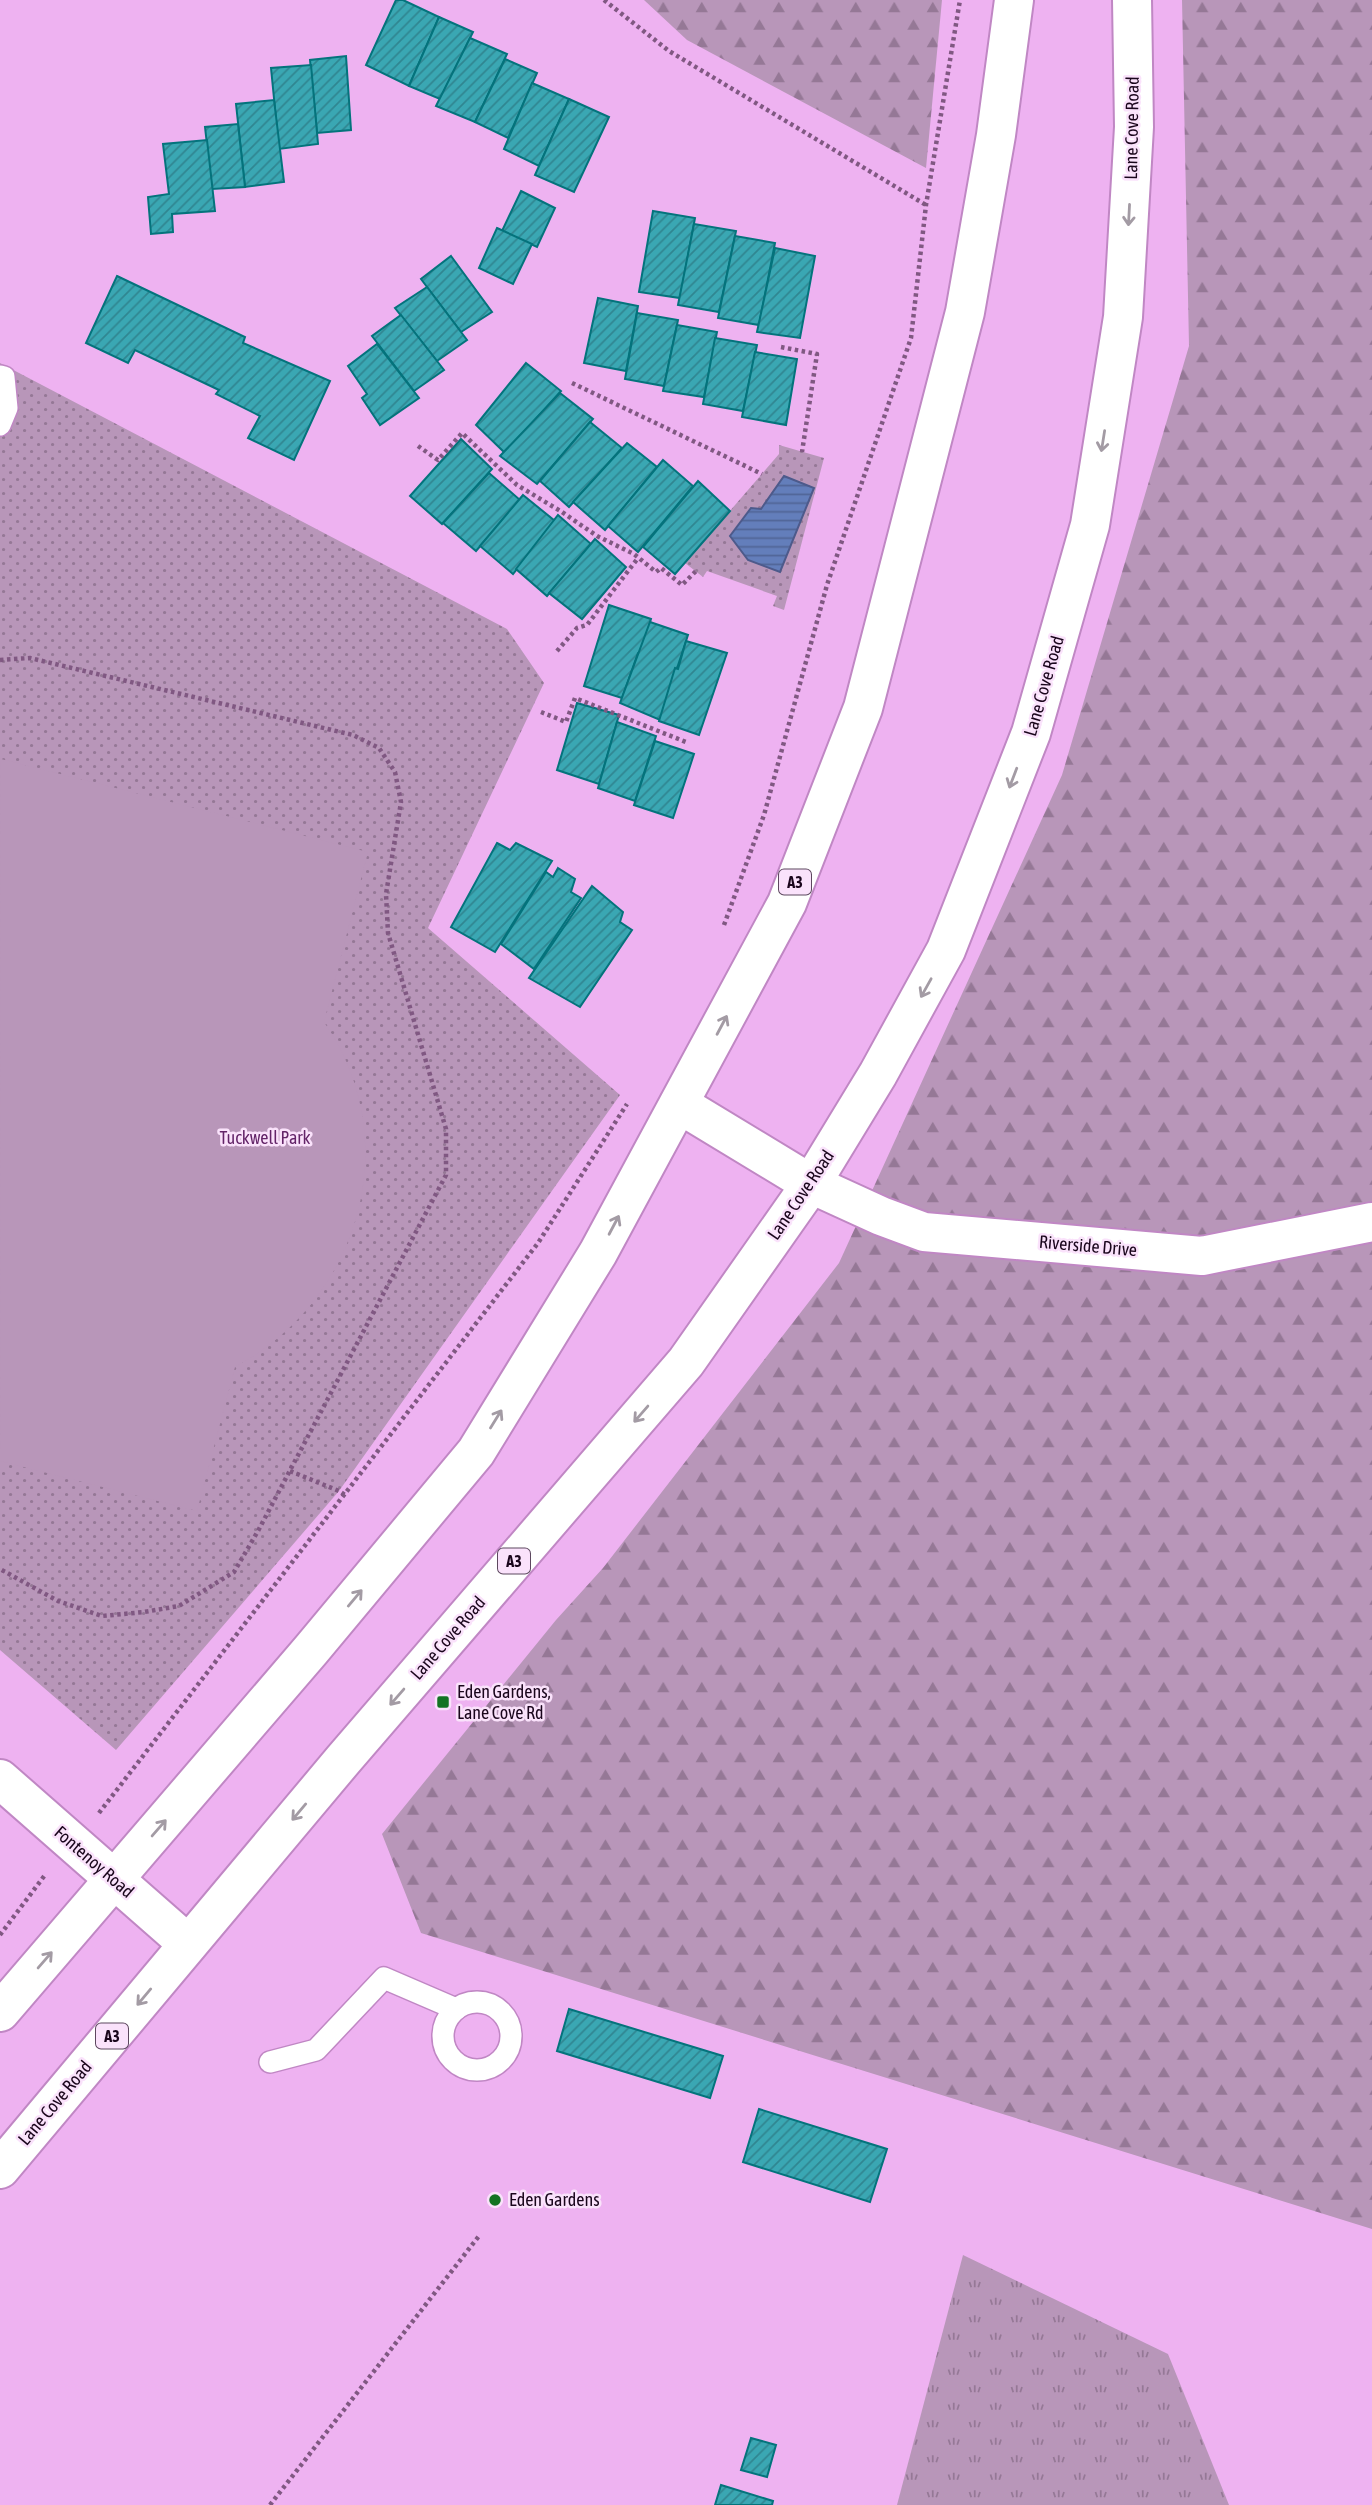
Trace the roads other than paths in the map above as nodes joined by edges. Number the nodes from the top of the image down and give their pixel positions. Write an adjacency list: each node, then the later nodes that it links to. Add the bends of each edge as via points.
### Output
1 (1013, 0): 5 (main road, A3, one-way to 1, via 787,903 863,708 965,313 996,135)
2 (1132, 0): 6 (main road, Lane Cove Road / A3, one-way to 6, via 1134,127 1123,317 1090,525 1031,733 946,950)
3 (0, 376): 4 (lane, via 4,377 7,408)
4 (0, 425)
5 (679, 1104): 6 (main road, Riverside Drive); 9 (main road, A3, one-way to 5, via 476,1451 598,1253)
6 (811, 1184): 7 (main road, Riverside Drive, via 924,1232 1202,1256); 10 (main road, Lane Cove Road / A3, one-way to 10, via 686,1362)
7 (1372, 1222)
8 (0, 1779): 9 (main road, Fontenoy Road)
9 (114, 1879): 10 (main road, Fontenoy Road); 12 (main road, A3, one-way to 9)
10 (188, 1944): 14 (main road, Lane Cove Road / A3, one-way to 14)
11 (456, 2008): 13 (lane, via 384,1978 316,2050)
12 (0, 2012)
13 (270, 2062)
14 (0, 2169)

